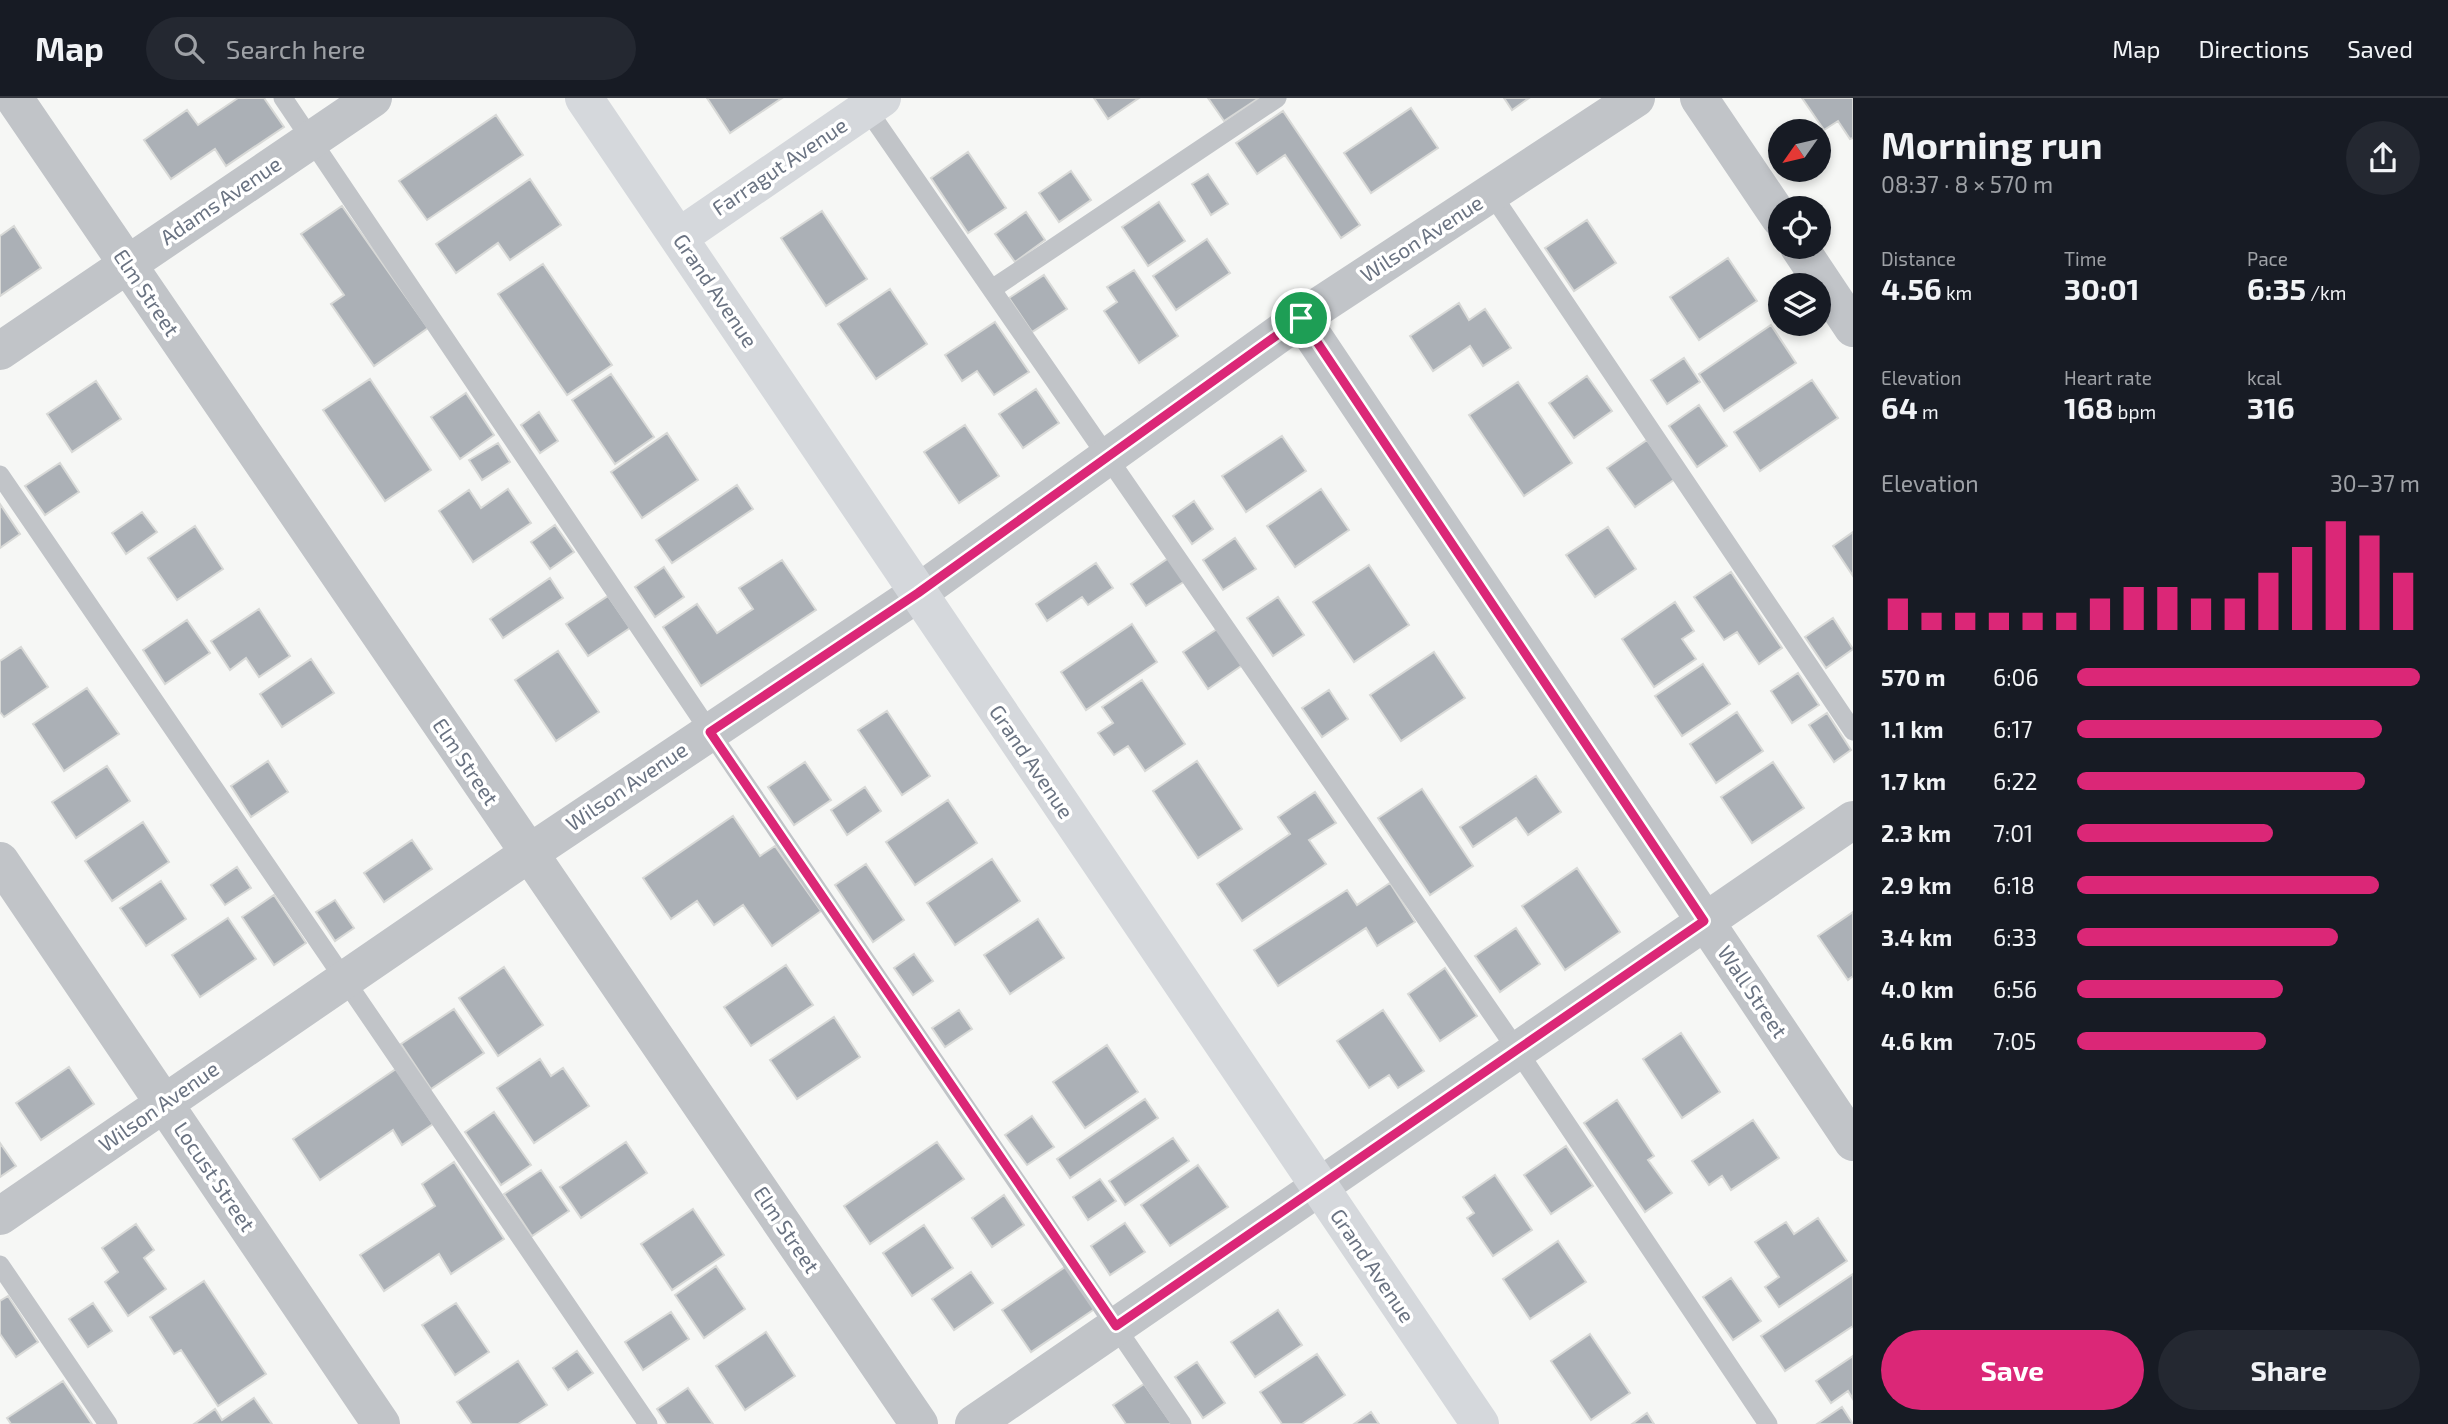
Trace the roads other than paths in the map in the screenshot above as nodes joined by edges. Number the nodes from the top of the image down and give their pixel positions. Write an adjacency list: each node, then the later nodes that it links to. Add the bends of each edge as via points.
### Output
1 (14, 98): 14 (street, Elm Street)
2 (283, 98): 9 (lane)
3 (373, 98): 9 (street, Adams Avenue)
4 (584, 98): 12 (main road, Grand Avenue)
5 (1277, 98): 15 (lane)
6 (1636, 98): 10 (street, Wilson Avenue)
7 (1699, 98): 11 (street)
8 (875, 103): 12 (main road, Farragut Avenue); 15 (lane)
9 (312, 140): 14 (street, Adams Avenue); 23 (lane)
10 (1491, 193): 16 (street, Wilson Avenue); 22 (lane)
11 (1768, 200)
12 (678, 237): 21 (main road, Grand Avenue)
13 (1807, 259): 17 (street)
14 (127, 265): 18 (street, Adams Avenue); 25 (street, Elm Street)
15 (992, 289): 19 (lane)
16 (1301, 318): 19 (street, Wilson Avenue); 27 (street, Wall Street)
17 (1853, 328)
18 (0, 351)
19 (1107, 457): 21 (street, Wilson Avenue); 29 (lane)
20 (0, 475): 28 (lane)
21 (918, 593): 23 (street, Wilson Avenue); 32 (main road, Grand Avenue)
22 (1853, 731)
23 (710, 732): 25 (street, Wilson Avenue); 35 (lane)
24 (1853, 820): 27 (street)
25 (528, 854): 28 (street, Wilson Avenue); 39 (street, Elm Street)
26 (0, 861): 30 (street, Locust Street)
27 (1704, 921): 29 (street); 31 (street, Wall Street)
28 (343, 981): 30 (street, Wilson Avenue); 38 (lane)
29 (1517, 1050): 32 (street); 43 (lane)
30 (164, 1103): 33 (street, Wilson Avenue); 37 (street, Locust Street)
31 (1853, 1142)
32 (1318, 1187): 35 (street); 42 (main road, Grand Avenue)
33 (0, 1216)
34 (0, 1265): 36 (lane)
35 (1116, 1326): 40 (street); 41 (lane)
36 (108, 1424)
37 (381, 1424)
38 (648, 1424)
39 (919, 1424)
40 (974, 1424)
41 (1182, 1424)
42 (1480, 1424)
43 (1768, 1424)

